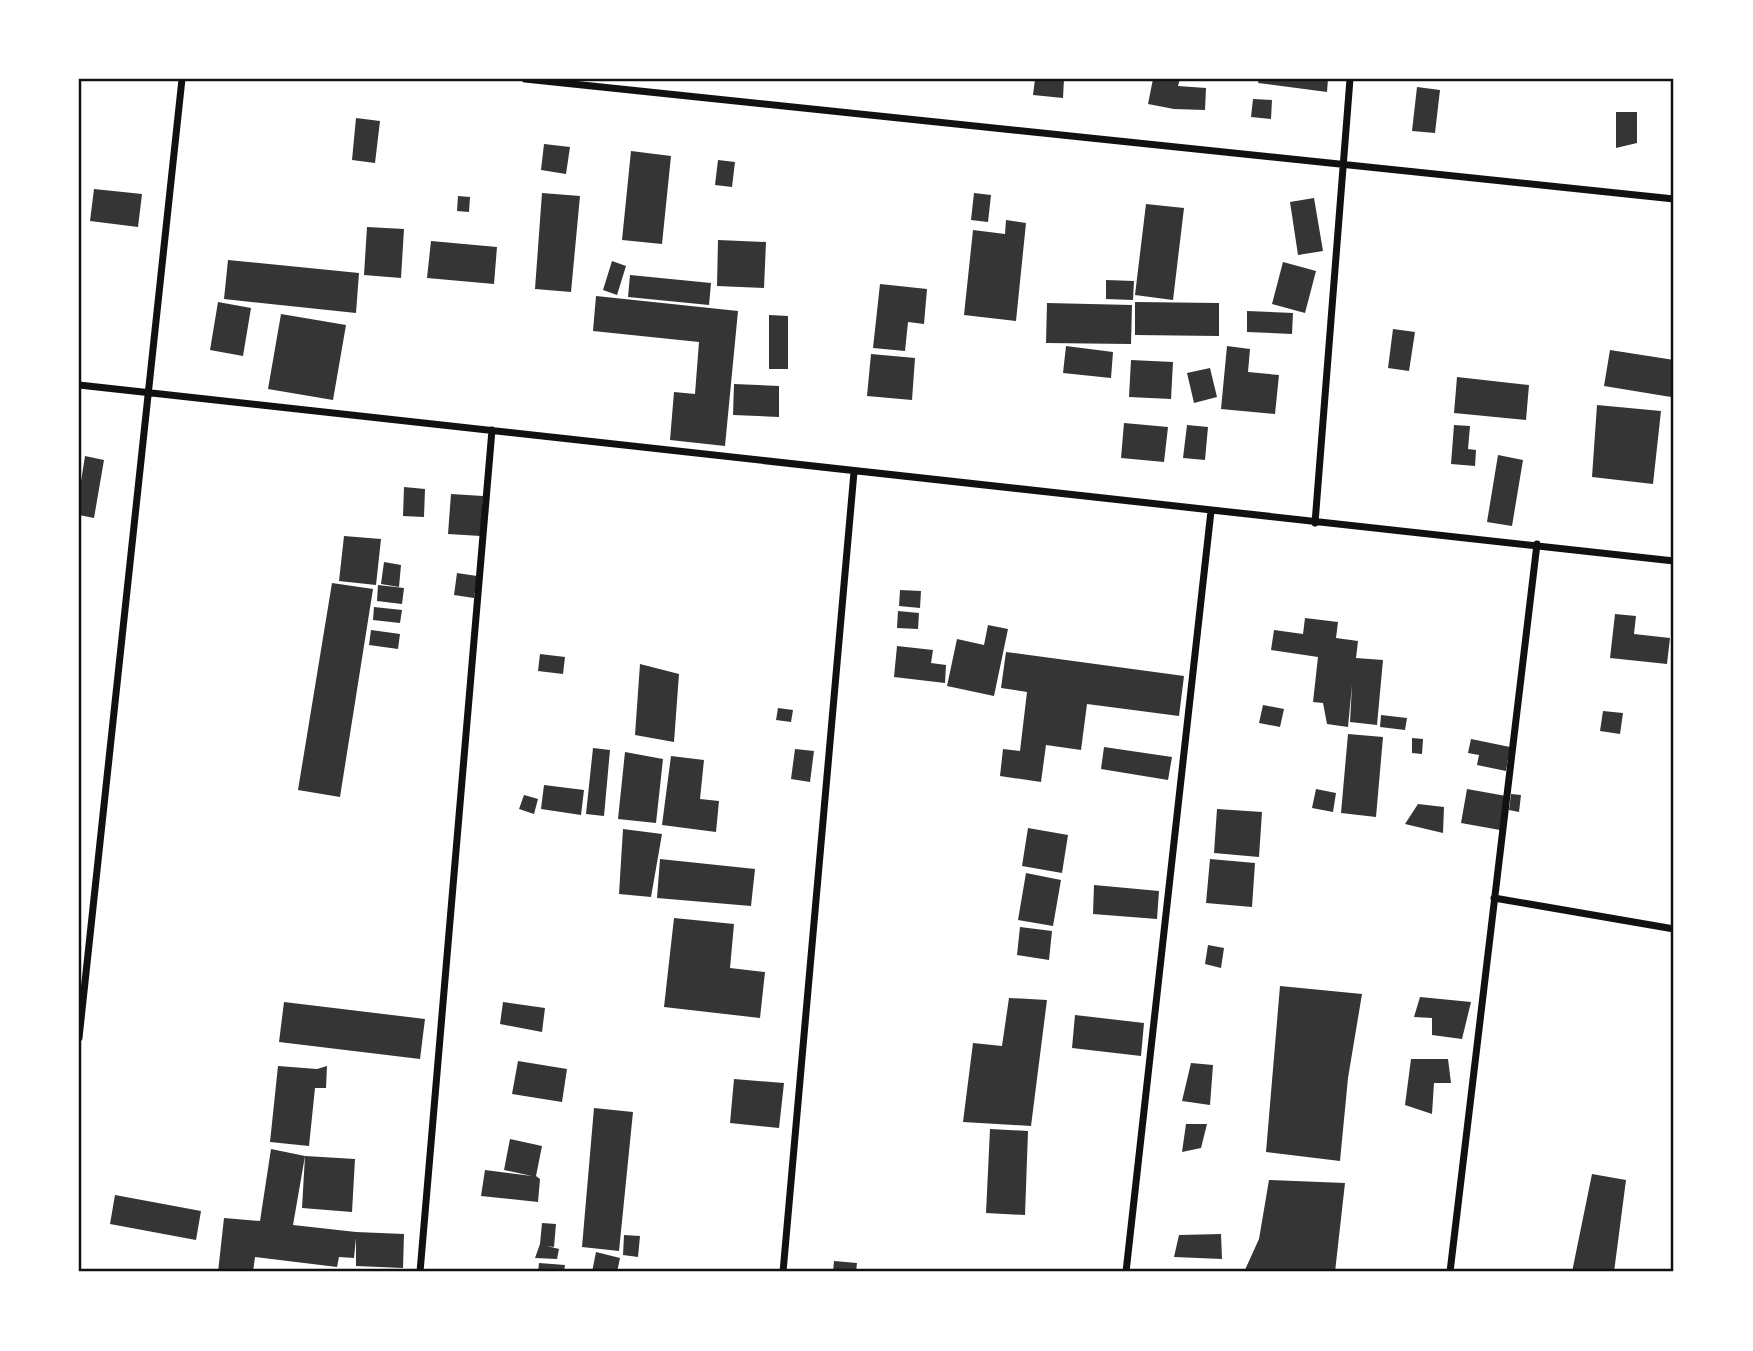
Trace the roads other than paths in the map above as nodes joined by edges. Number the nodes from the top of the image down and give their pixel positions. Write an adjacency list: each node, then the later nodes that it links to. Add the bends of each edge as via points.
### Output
1 (182, 79): 7 (street)
2 (525, 79): 4 (street)
3 (1350, 79): 4 (street)
4 (1343, 165): 5 (street); 11 (street)
5 (1674, 200)
6 (79, 385): 7 (street)
7 (148, 391): 8 (street); 16 (street)
8 (492, 430): 9 (street); 17 (street)
9 (854, 472): 10 (street); 18 (street)
10 (1211, 511): 11 (street); 19 (street)
11 (1315, 523): 12 (street)
12 (1537, 544): 13 (street); 14 (street)
13 (1674, 561)
14 (1493, 898): 15 (street); 20 (street)
15 (1674, 929)
16 (79, 1038)
17 (420, 1272)
18 (783, 1272)
19 (1126, 1272)
20 (1450, 1272)

